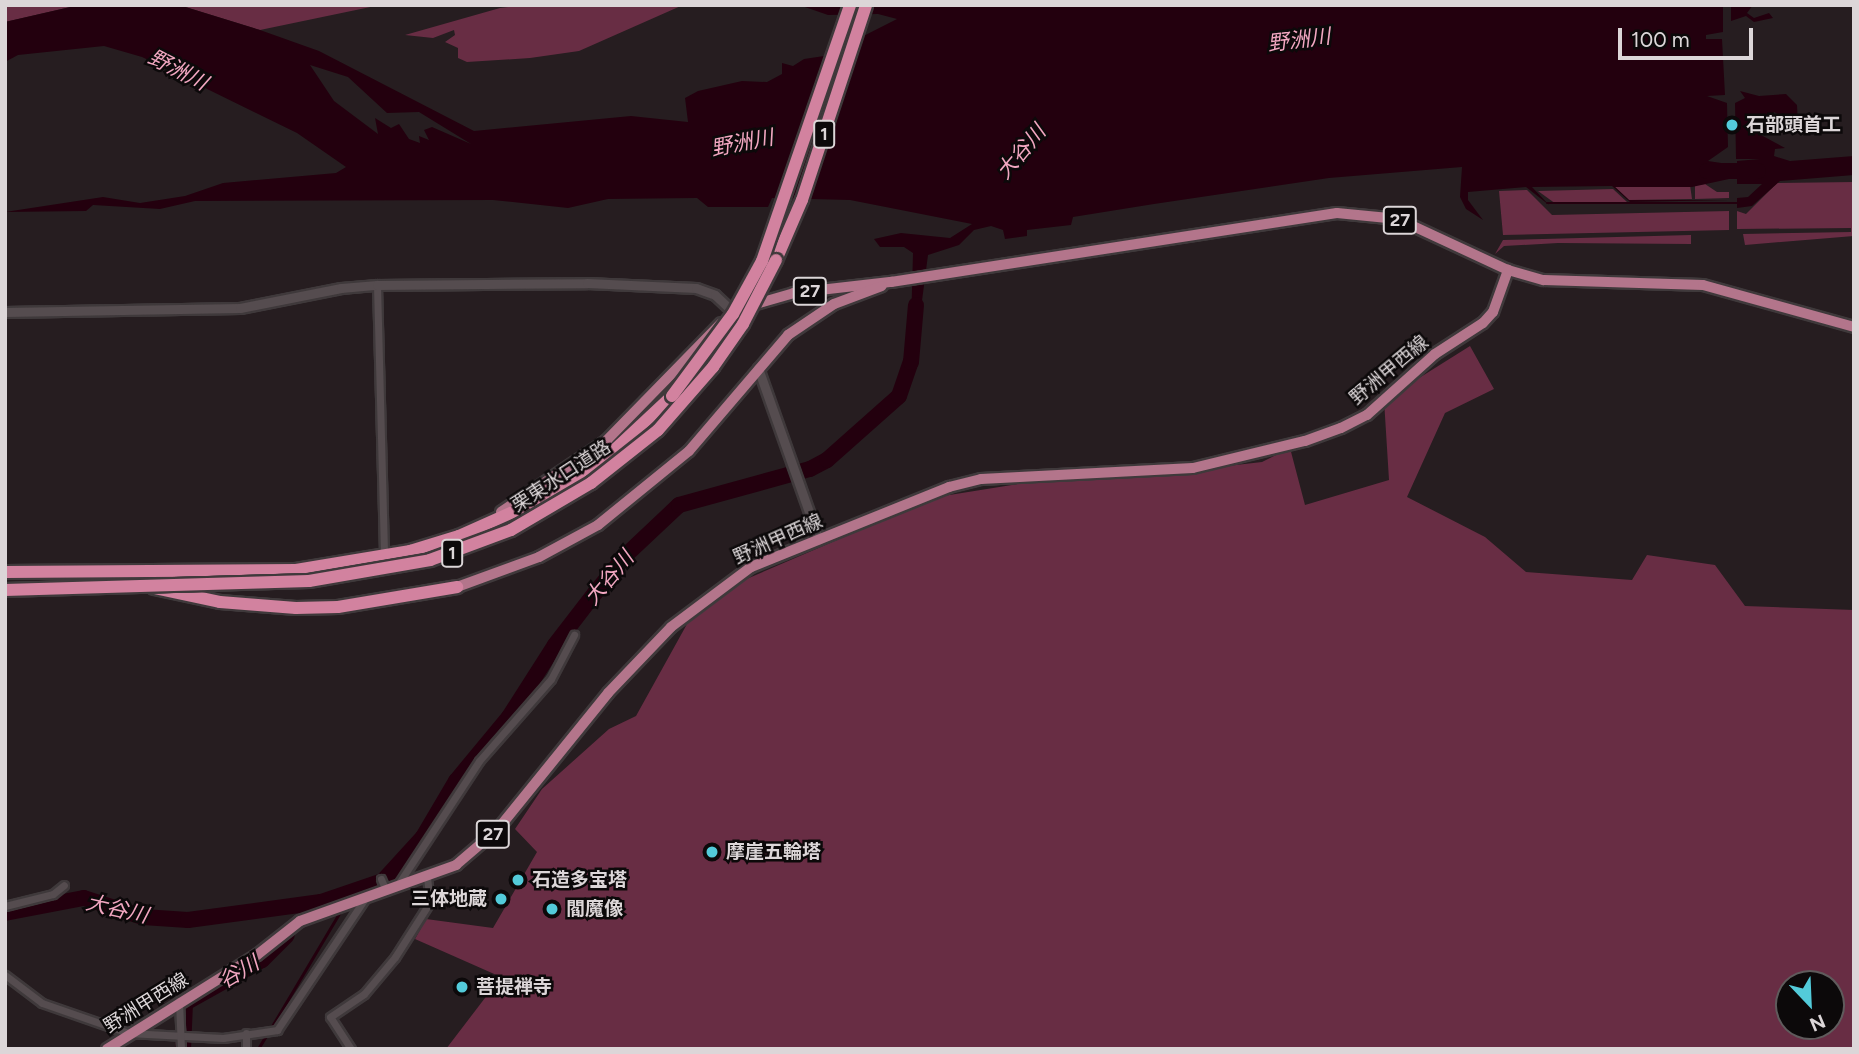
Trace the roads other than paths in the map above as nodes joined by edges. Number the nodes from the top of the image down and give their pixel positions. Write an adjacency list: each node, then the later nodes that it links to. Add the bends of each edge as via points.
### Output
1 (850, 5): 10 (highway, 栗東水口道路 / 1, bridge, via 762,261 733,314 672,396 610,454 560,491)
2 (866, 5): 16 (highway, 栗東水口道路 / 1, bridge, via 802,200 743,324 667,421 591,483 510,530 385,571 235,585)
3 (1508, 270): 4 (main road, 27, via 1398,219 1337,213); 8 (main road, 27, via 1544,281 1588,285 1703,285); 11 (main road, 野洲甲西線 / 27, via 1493,312 1483,323 1434,354 1367,415 1341,428 1305,442 1193,468 981,479)
4 (891, 282): 7 (main road, 27, via 794,293); 9 (main road, 27, via 817,314 788,335)
5 (377, 285): 6 (street, via 240,308); 7 (street, via 677,284 715,295); 12 (street)
6 (5, 312)
7 (732, 312): 10 (main road, 27, via 606,441 526,498)
8 (1854, 327)
9 (758, 368): 11 (street); 15 (main road, 27, via 689,451 598,525 539,557)
10 (458, 536): 12 (highway, 栗東水口道路 / 1)
11 (819, 540): 18 (main road, 野洲甲西線 / 27, via 751,567 671,627 608,693 498,829 456,865)
12 (384, 557): 13 (highway, 栗東水口道路 / 1, via 246,572)
13 (46, 571): 14 (highway, 栗東水口道路 / 1); 15 (highway, 1, via 228,603 296,608 338,607)
14 (5, 572)
15 (457, 587)
16 (5, 590)
17 (574, 635): 21 (street, via 551,679 479,761 416,862)
18 (427, 878): 21 (main road, 野洲甲西線 / 27); 32 (street, via 430,902 394,957 364,994 330,1017)
19 (381, 879): 21 (street)
20 (64, 885): 23 (street, via 52,894)
21 (390, 890): 22 (main road, 野洲甲西線 / 27)
22 (366, 897): 25 (main road, 野洲甲西線 / 27, via 300,921 257,956); 27 (street, via 278,1030)
23 (5, 906)
24 (5, 975): 26 (street, via 42,1003)
25 (179, 1001): 26 (main road, 野洲甲西線 / 27); 28 (street)
26 (128, 1033): 28 (street); 29 (main road, 野洲甲西線 / 27)
27 (246, 1033): 28 (street, via 223,1038); 31 (street)
28 (179, 1037): 30 (street)
29 (107, 1049)
30 (181, 1049)
31 (246, 1049)
32 (351, 1049)

